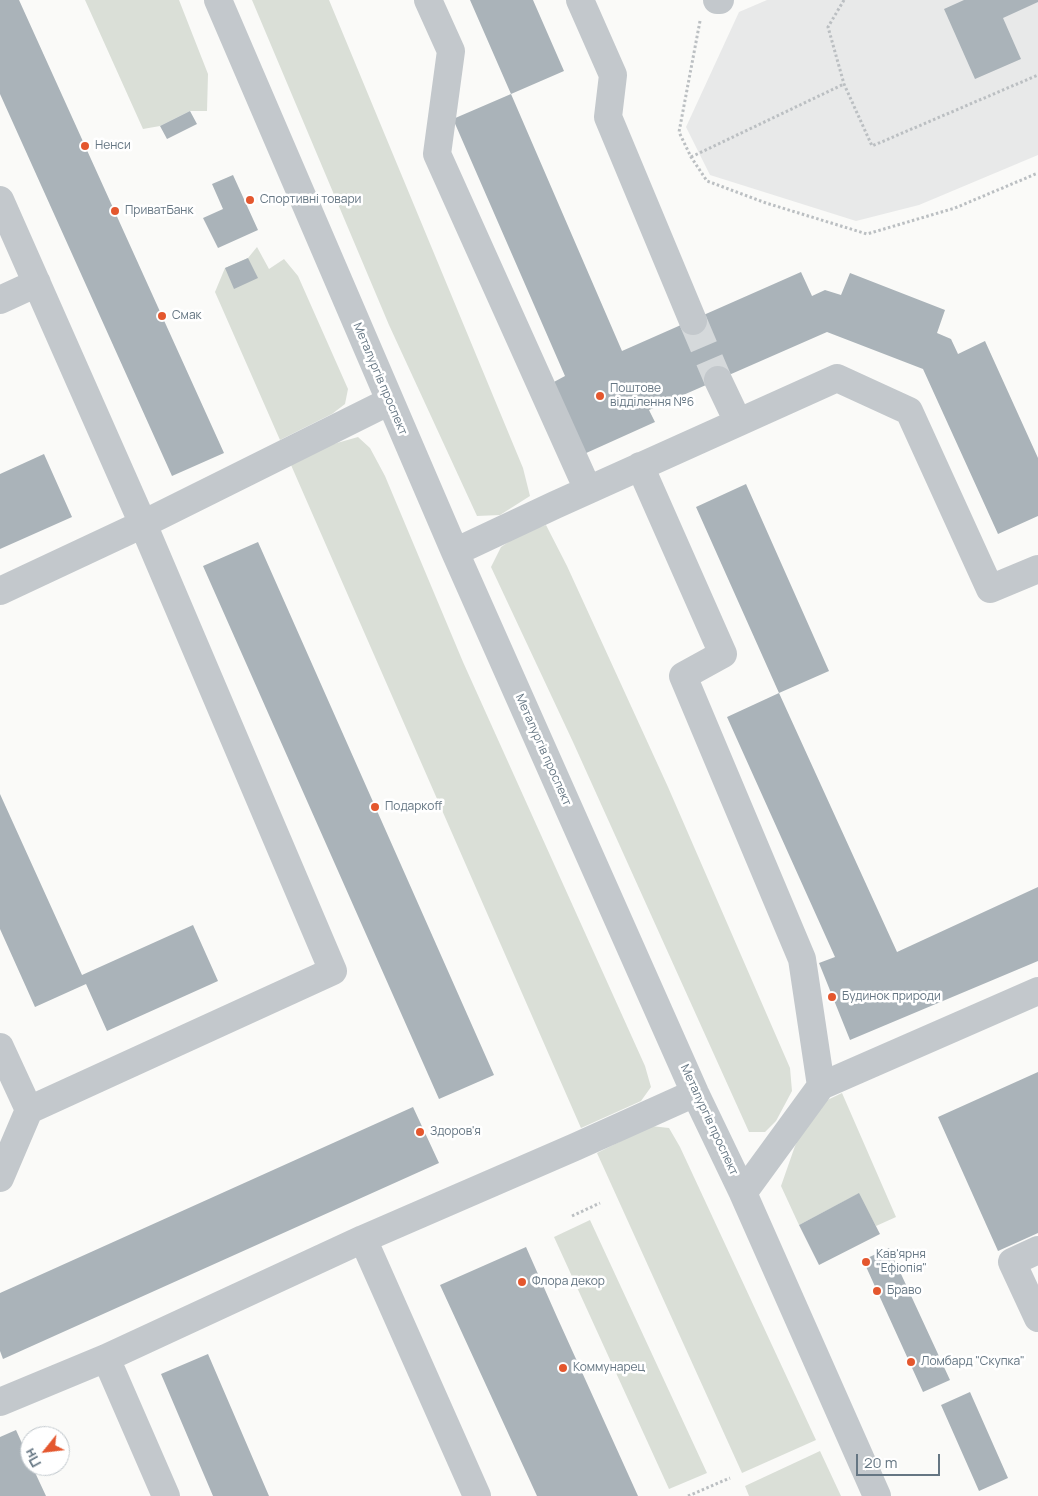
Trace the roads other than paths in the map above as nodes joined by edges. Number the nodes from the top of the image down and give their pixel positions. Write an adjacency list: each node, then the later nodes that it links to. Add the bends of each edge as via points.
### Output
1 (218, 0): 9 (street, Металургів проспект)
2 (428, 0): 12 (street, via 451,51 437,154)
3 (580, 0): 7 (street, via 613,74 608,116)
4 (0, 200): 5 (street)
5 (37, 283): 6 (street); 13 (street)
6 (0, 300)
7 (693, 321)
8 (718, 380): 10 (street)
9 (390, 401): 13 (street); 14 (street, Металургів проспект)
10 (738, 422): 11 (street); 15 (street, via 838,378 909,412 990,589)
11 (640, 466): 12 (street); 19 (street, via 723,654 683,676 802,958)
12 (588, 490): 14 (street)
13 (143, 524): 16 (street); 21 (street, via 333,971)
14 (455, 552): 20 (street, Металургів проспект)
15 (1038, 569)
16 (0, 591)
17 (1038, 991): 19 (street)
18 (0, 1047): 21 (street)
19 (820, 1086): 23 (street)
20 (695, 1092): 23 (street, Металургів проспект); 24 (street)
21 (29, 1110): 22 (street)
22 (0, 1178)
23 (743, 1193): 31 (street, Металургів проспект)
24 (363, 1239): 27 (street); 30 (street)
25 (1038, 1250): 26 (street, via 1012,1262)
26 (1038, 1318)
27 (106, 1358): 28 (street); 29 (street)
28 (0, 1402)
29 (166, 1496)
30 (477, 1496)
31 (877, 1496)

